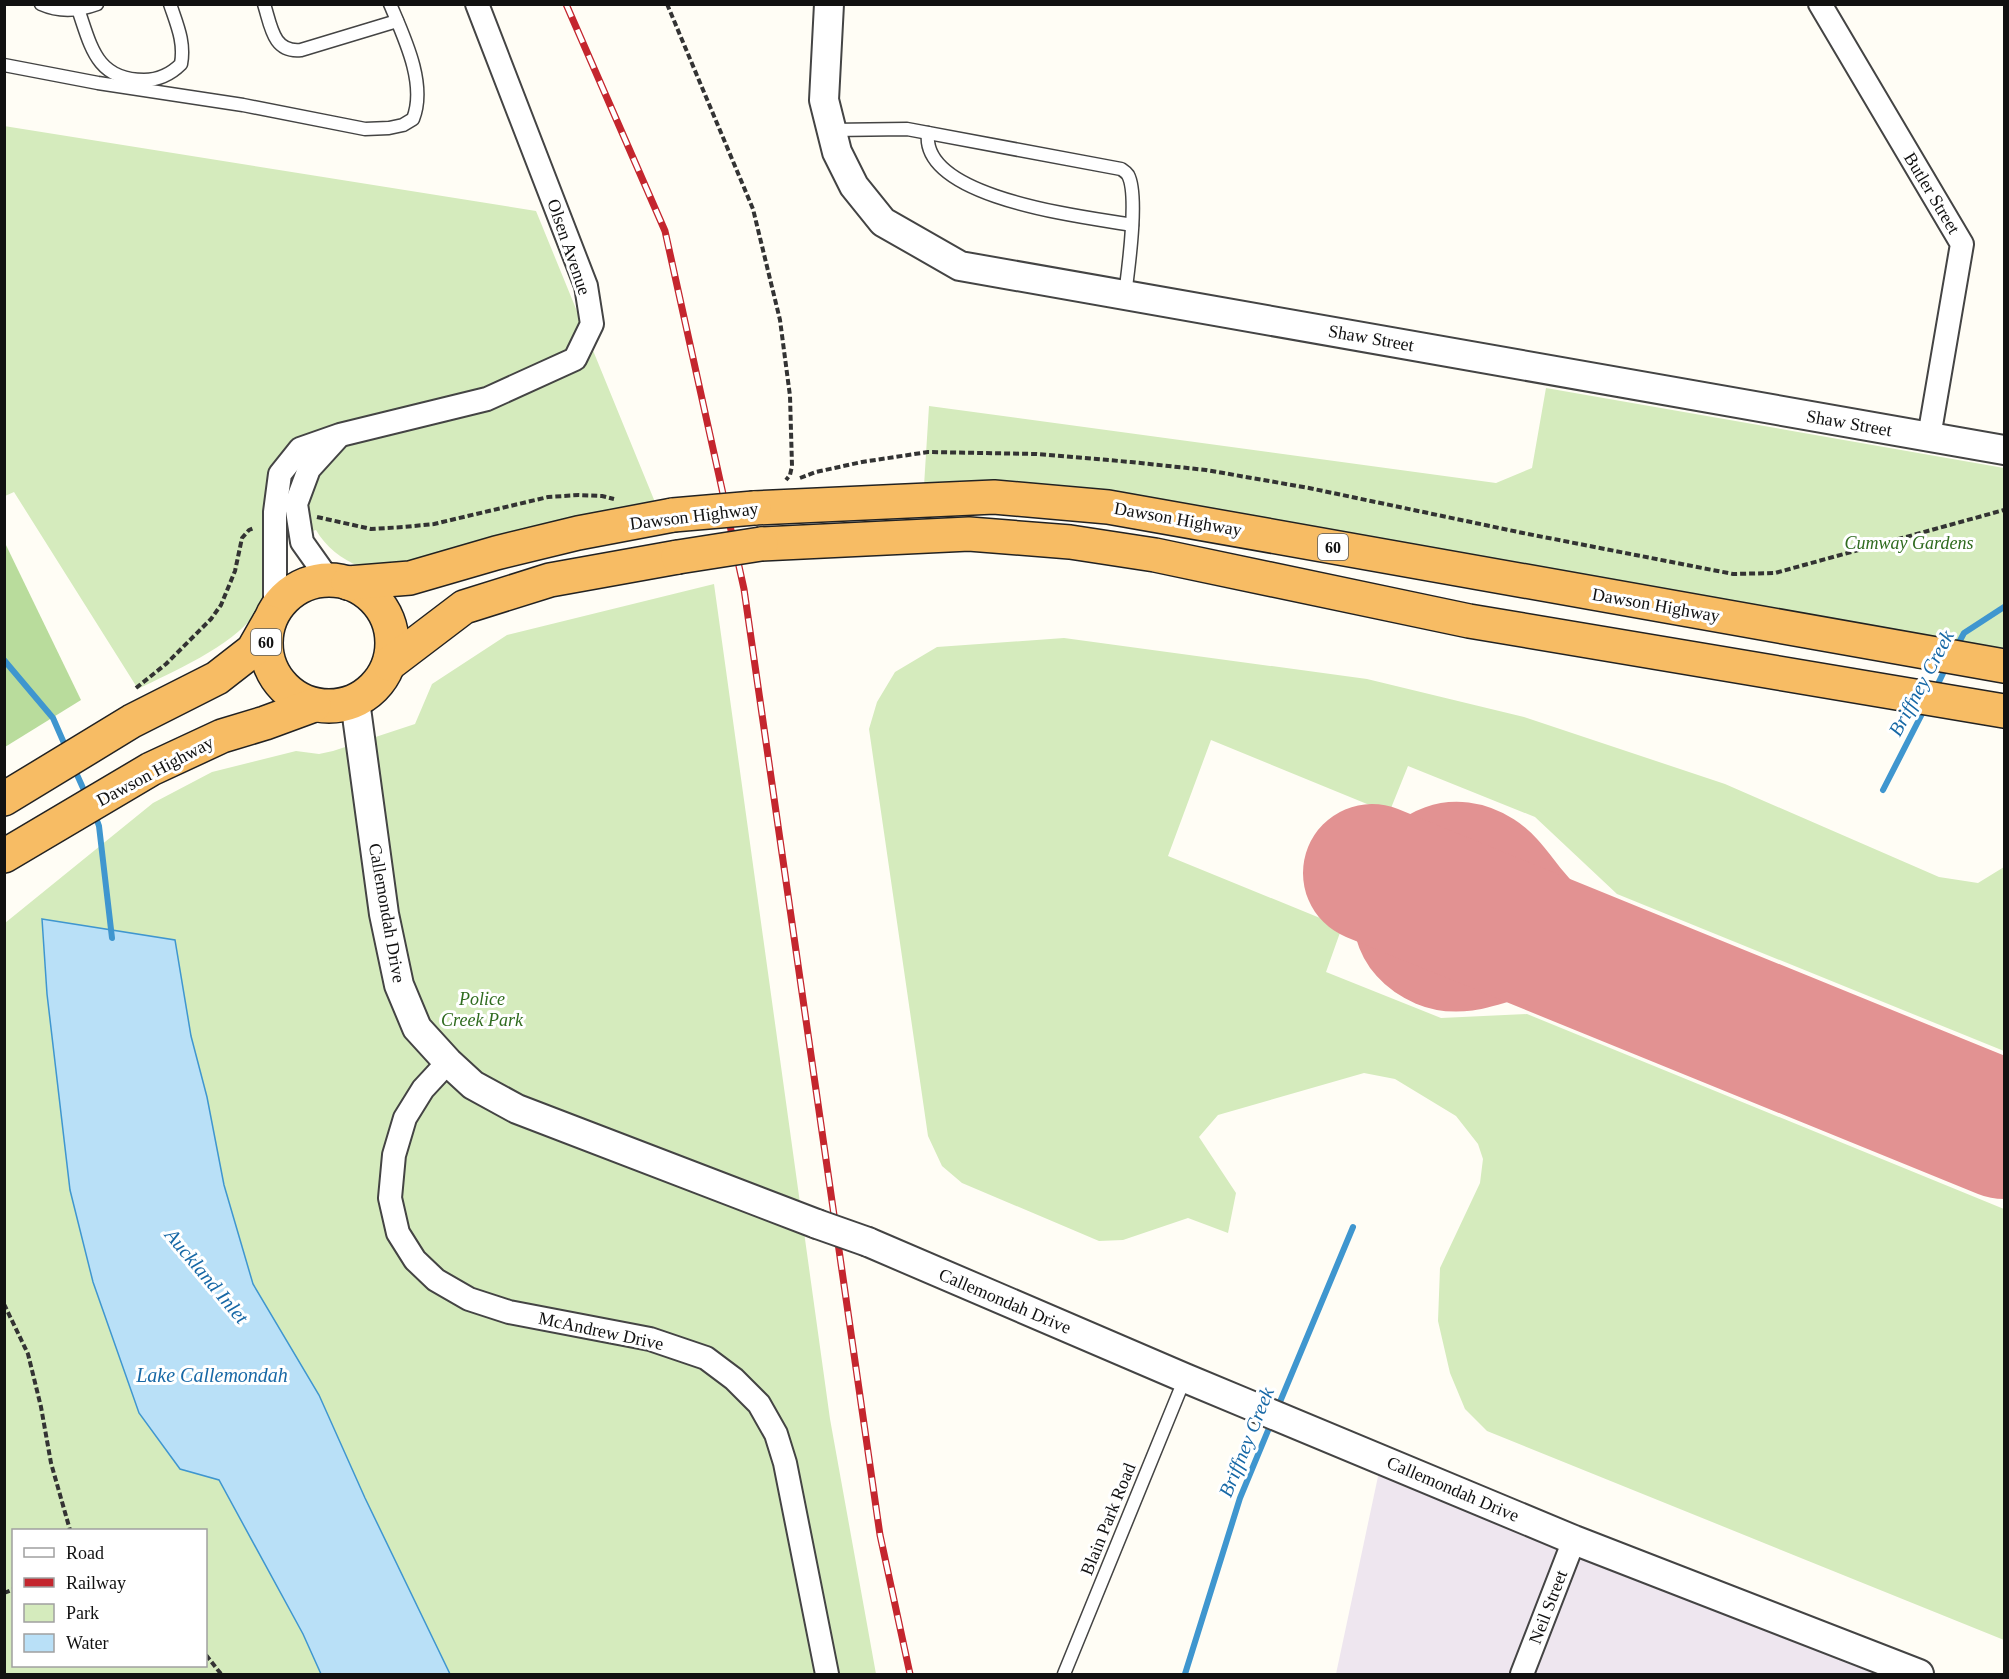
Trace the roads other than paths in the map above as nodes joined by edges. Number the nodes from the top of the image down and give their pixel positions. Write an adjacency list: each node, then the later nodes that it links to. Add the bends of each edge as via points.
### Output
1 (41, 4): 8 (lane, via 50,8)
2 (170, 4): 8 (lane, via 182,40 181,64 162,78 148,80 129,80 104,67 92,50)
3 (264, 4): 9 (lane, via 276,41 291,51)
4 (390, 4): 9 (lane)
5 (477, 4): 15 (street, Olsen Avenue, via 586,286 592,324 575,359 487,399)
6 (829, 4): 11 (street, Shaw Street, via 824,100)
7 (1820, 4): 16 (street, Butler Street, via 1962,244)
8 (89, 6)
9 (397, 21): 10 (lane, via 410,52 418,109 414,119 388,128 365,129)
10 (4, 65)
11 (832, 130): 12 (lane, via 908,129); 14 (street, Shaw Street, via 837,152 854,186 883,222 960,266)
12 (928, 133): 13 (lane, via 927,144 933,158 981,192 1027,206); 13 (lane, via 1121,169 1131,184)
13 (1132, 225): 14 (lane)
14 (1125, 295): 16 (street, Shaw Street)
15 (340, 435): 18 (street, via 309,469 296,504 303,542); 19 (street, Olsen Avenue, via 300,448 280,474)
16 (1929, 437): 17 (street, Shaw Street)
17 (2004, 450)
18 (338, 581): 19 (highway, 60, via 307,584 289,594); 20 (highway, via 366,591 381,606 390,624 393,644); 21 (highway, Dawson Highway / 60, bridge, via 410,578 578,533 673,515 994,497 1108,507)
19 (272, 616): 23 (highway, 60, via 266,643 269,664 279,682 295,697); 25 (highway, 60, via 253,650 217,678 131,708)
20 (389, 664): 22 (highway, via 376,687); 24 (highway, Dawson Highway, bridge, via 464,607 550,580 761,544 969,534 1070,542 1155,555 1469,621)
21 (2004, 666)
22 (355, 701): 23 (highway, via 335,706); 27 (street, Callemondah Drive, via 384,914 399,985 417,1028)
23 (314, 705): 26 (highway, Dawson Highway, via 222,736 151,769)
24 (1995, 710)
25 (4, 799)
26 (4, 856)
27 (447, 1062): 28 (street, Callemondah Drive, bridge, via 473,1085 517,1110 868,1242); 30 (street, McAndrew Drive, via 405,1118 394,1155 390,1197 398,1233 409,1251 436,1280 468,1299 509,1312 661,1342 706,1358 759,1404 776,1434 785,1463)
28 (1185, 1378): 29 (street, Callemondah Drive); 31 (lane, Blain Park Road)
29 (1574, 1540): 32 (street, Neil Street); 33 (street, Callemondah Drive)
30 (826, 1674)
31 (1064, 1674)
32 (1522, 1674)
33 (1919, 1674)

